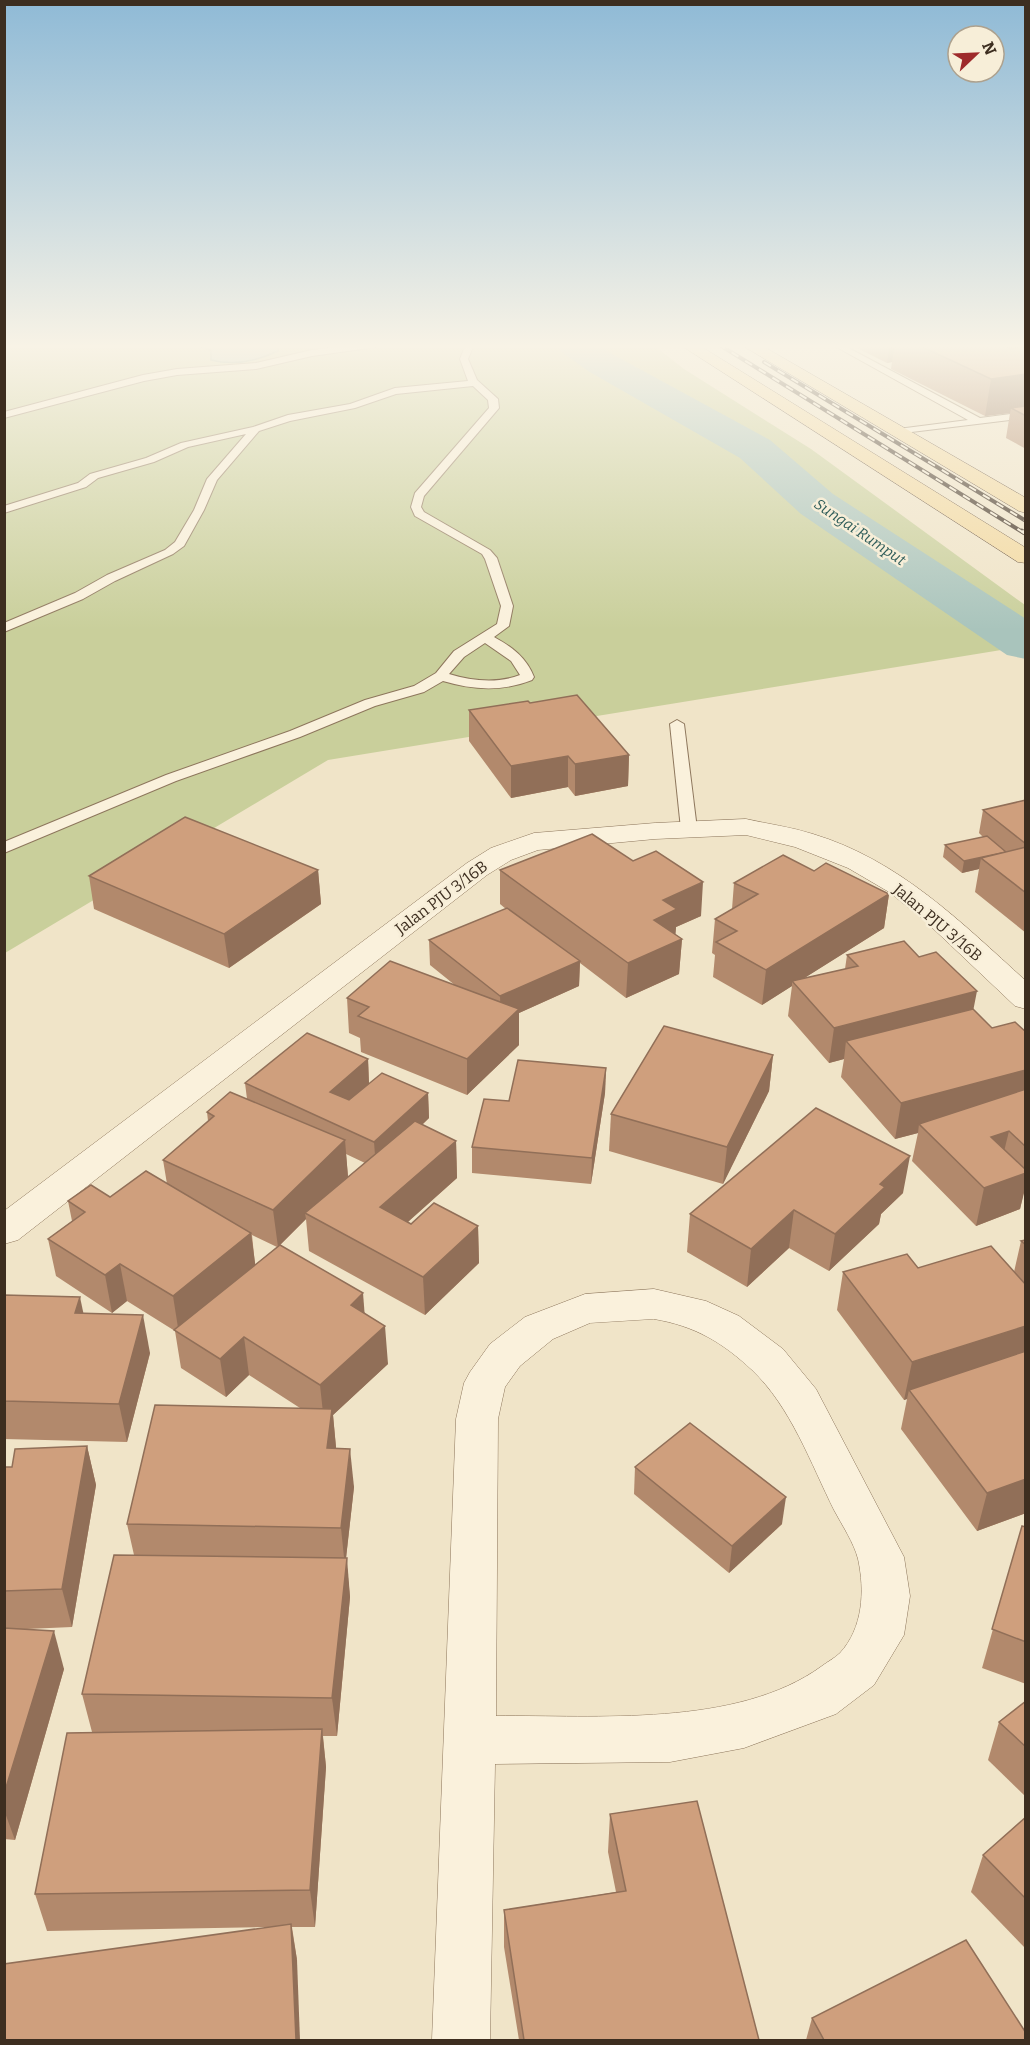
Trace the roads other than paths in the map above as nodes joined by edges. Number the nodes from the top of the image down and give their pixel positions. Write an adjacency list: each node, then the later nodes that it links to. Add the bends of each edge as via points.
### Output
1 (210, 439): 7 (lane)
2 (247, 439): 9 (lane, via 212,478 180,544 80,596)
3 (467, 439): 10 (lane, via 419,495 416,507 419,514 491,558 507,606 503,626)
4 (839, 439): 8 (main road)
5 (911, 439): 6 (main road)
6 (1026, 507)
7 (4, 510)
8 (1026, 557)
9 (4, 628)
10 (485, 638): 11 (lane, via 459,654); 11 (lane, via 504,647 527,677 495,685)
11 (441, 676): 14 (lane, via 419,689 370,703 171,778)
12 (677, 724): 13 (lane)
13 (689, 829): 15 (street, Jalan PJU 3/16B, via 746,827 804,840 858,862 899,886 935,914); 16 (street, Jalan PJU 3/16B, via 534,842 501,854)
14 (4, 848)
15 (1026, 999)
16 (4, 1231)
17 (470, 1740): 17 (street, via 477,1419 484,1383 505,1355 539,1328 585,1309 654,1304 692,1311 725,1327 768,1360 801,1401 881,1557 886,1596 880,1635 857,1669 818,1698 744,1725 670,1738); 18 (street)
18 (461, 2040)

